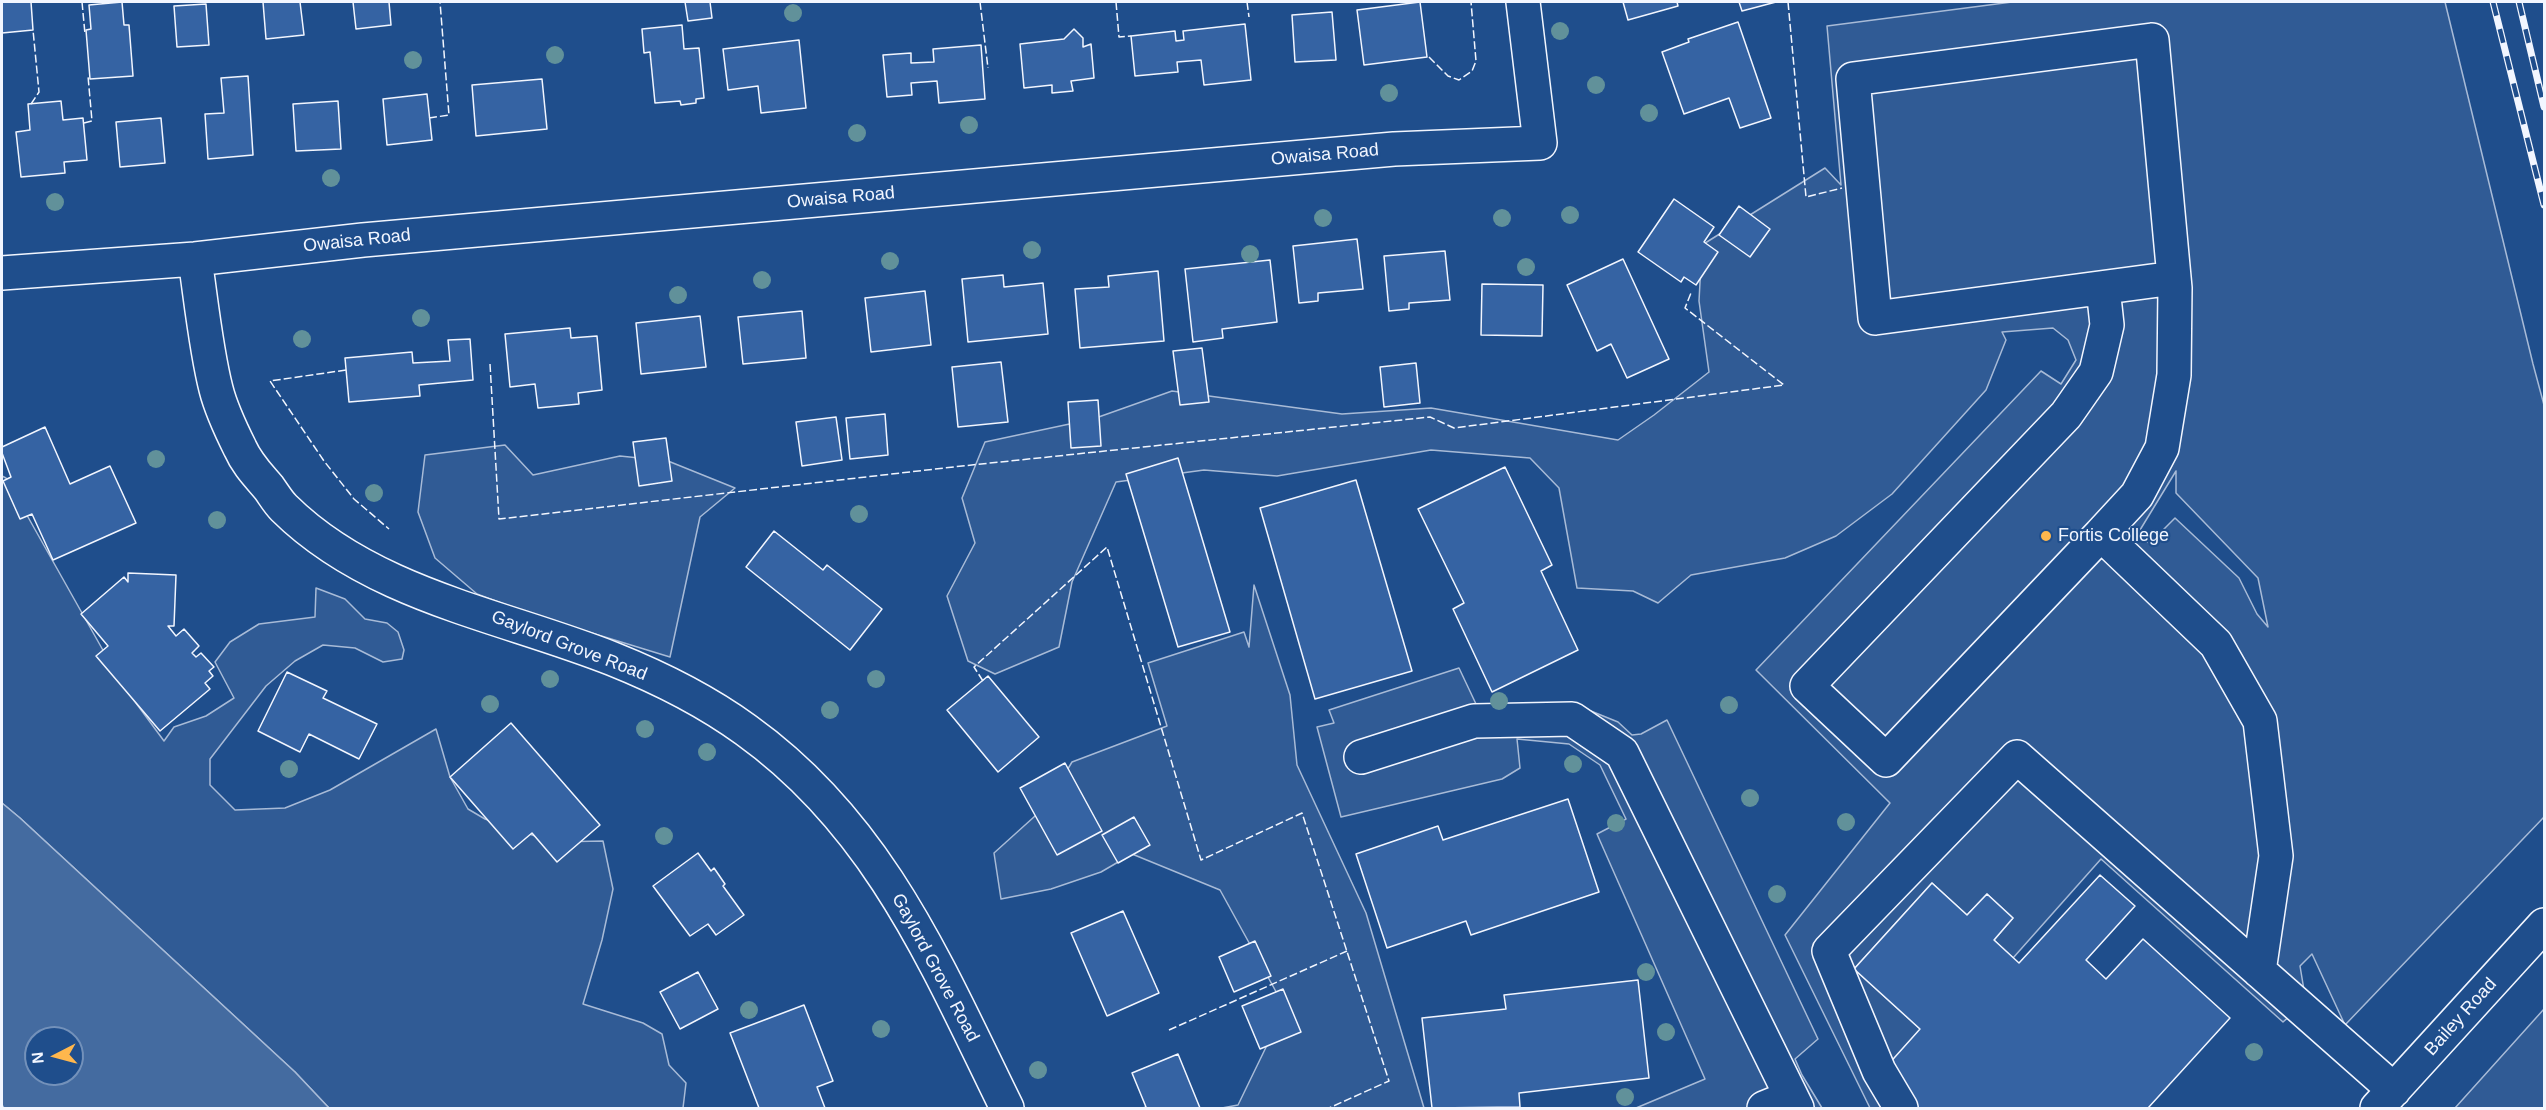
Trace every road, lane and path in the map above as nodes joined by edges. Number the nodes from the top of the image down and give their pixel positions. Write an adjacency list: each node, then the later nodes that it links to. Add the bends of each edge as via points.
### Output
1 (1523, 2): 2 (street, Owaisa Road, via 1540,143 1394,149 363,240)
2 (195, 259): 3 (street, Owaisa Road); 12 (street, Gaylord Grove Road, via 216,390 240,449 282,506 314,534 394,582 613,659 680,690 744,728 778,755 839,816 887,879 927,945)
3 (2, 273)
4 (2174, 278): 5 (street); 5 (street, via 2152,40 1853,79 1875,318); 6 (street, via 2174,375 2162,448 2137,495)
5 (2103, 288): 6 (street, via 2107,325 2096,372 2066,415 1808,686 1886,760)
6 (2101, 534): 9 (street, via 2216,644 2260,721 2276,856)
7 (1360, 757): 11 (street, via 1474,721 1572,719 1622,753)
8 (2544, 925): 10 (street, Bailey Road)
9 (2259, 971): 10 (street); 13 (street, via 2017,757 1829,951)
10 (2385, 1099)
11 (1784, 1105)
12 (1007, 1108)
13 (1900, 1108)

